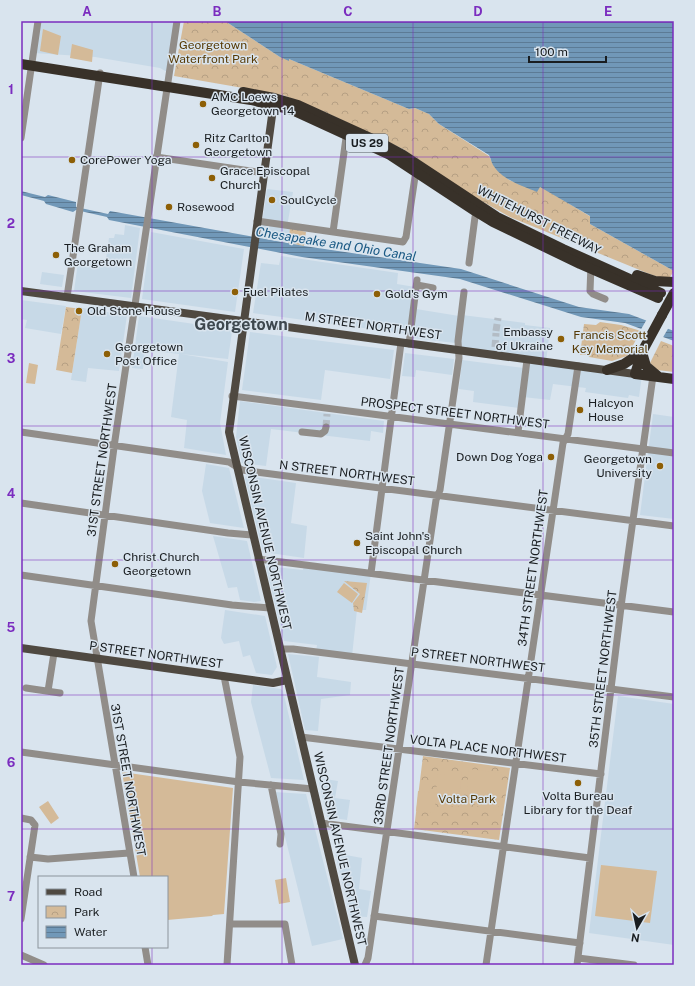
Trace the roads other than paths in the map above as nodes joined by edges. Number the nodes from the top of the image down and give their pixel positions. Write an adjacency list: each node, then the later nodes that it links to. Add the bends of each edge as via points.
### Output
1 (38, 21): 5 (street)
2 (177, 21): 10 (street, 31ST STREET NORTHWEST)
3 (21, 57): 19 (highway, WHITEHURST FREEWAY / US 29, via 254,94 298,105 396,151 480,207)
4 (21, 61): 5 (main road)
5 (32, 62): 9 (main road); 12 (street)
6 (21, 64): 8 (highway, WHITEHURST FREEWAY / US 29, bridge)
7 (21, 67): 8 (highway, bridge)
8 (47, 68): 19 (highway, WHITEHURST FREEWAY / US 29, bridge, via 252,100 292,110 386,152 499,224 580,264 660,295)
9 (100, 73): 10 (main road); 28 (street)
10 (167, 84): 11 (main road); 14 (street, 31ST STREET NORTHWEST)
11 (274, 101): 15 (main road, WISCONSIN AVENUE NORTHWEST); 22 (street, via 308,113 383,148 476,209)
12 (21, 138)
13 (346, 138): 20 (street)
14 (156, 157): 15 (street); 31 (street, 31ST STREET NORTHWEST)
15 (264, 173): 18 (main road, WISCONSIN AVENUE NORTHWEST)
16 (415, 177): 20 (street, via 405,240 399,242)
17 (475, 217): 21 (street)
18 (257, 221): 20 (street); 32 (main road, WISCONSIN AVENUE NORTHWEST)
19 (520, 228): 23 (highway, US 29, via 644,278)
20 (333, 232)
21 (469, 262)
22 (592, 265): 29 (street, via 590,290); 30 (street)
23 (674, 282)
24 (434, 288): 33 (street, via 417,283)
25 (21, 291): 28 (main road, M STREET NORTHWEST)
26 (464, 292): 34 (street, 33RD STREET NORTHWEST)
27 (674, 293): 35 (highway, bridge)
28 (67, 297): 31 (main road, M STREET NORTHWEST)
29 (605, 299)
30 (674, 302)
31 (135, 307): 32 (main road, M STREET NORTHWEST); 50 (street, 31ST STREET NORTHWEST)
32 (243, 322): 33 (main road, M STREET NORTHWEST); 42 (main road, WISCONSIN AVENUE NORTHWEST)
33 (405, 344): 34 (main road, M STREET NORTHWEST); 43 (street)
34 (459, 351): 36 (main road, M STREET NORTHWEST); 44 (street, 33RD STREET NORTHWEST)
35 (642, 352): 38 (highway, via 624,364); 39 (highway); 40 (highway, via 646,366)
36 (527, 360): 37 (main road, M STREET NORTHWEST); 48 (street)
37 (578, 366): 38 (main road, M STREET NORTHWEST); 49 (street, 34TH STREET NORTHWEST)
38 (607, 370): 39 (main road, M STREET NORTHWEST)
39 (635, 374): 40 (highway, M STREET NORTHWEST)
40 (656, 376): 41 (highway, M STREET NORTHWEST); 51 (street, 35TH STREET NORTHWEST)
41 (674, 379)
42 (232, 396): 43 (street, PROSPECT STREET NORTHWEST); 53 (main road, WISCONSIN AVENUE NORTHWEST, via 229,432)
43 (391, 416): 44 (street, PROSPECT STREET NORTHWEST); 54 (street)
44 (450, 424): 48 (street, PROSPECT STREET NORTHWEST); 55 (street, 33RD STREET NORTHWEST)
45 (326, 427): 47 (street, via 320,434)
46 (21, 432): 50 (street, N STREET NORTHWEST)
47 (302, 432)
48 (518, 432): 49 (street, PROSPECT STREET NORTHWEST)
49 (566, 439): 51 (street, PROSPECT STREET NORTHWEST); 57 (street, 34TH STREET NORTHWEST, via 563,443)
50 (115, 445): 53 (street, N STREET NORTHWEST); 58 (street, 31ST STREET NORTHWEST)
51 (642, 449): 52 (street, PROSPECT STREET NORTHWEST); 59 (street, 35TH STREET NORTHWEST)
52 (674, 453)
53 (236, 465): 54 (street, N STREET NORTHWEST, via 242,470); 61 (main road, WISCONSIN AVENUE NORTHWEST)
54 (382, 488): 55 (street, N STREET NORTHWEST); 63 (street)
55 (438, 495): 57 (street, N STREET NORTHWEST); 65 (street, 33RD STREET NORTHWEST)
56 (21, 503): 58 (street)
57 (553, 510): 59 (street, N STREET NORTHWEST); 67 (street, 34TH STREET NORTHWEST)
58 (105, 515): 61 (street); 66 (street, 31ST STREET NORTHWEST)
59 (632, 520): 60 (street, N STREET NORTHWEST); 68 (street, 35TH STREET NORTHWEST)
60 (674, 526)
61 (252, 535): 62 (main road, WISCONSIN AVENUE NORTHWEST)
62 (258, 559): 63 (street); 69 (main road, WISCONSIN AVENUE NORTHWEST)
63 (371, 573): 65 (street)
64 (21, 575): 66 (street)
65 (424, 580): 67 (street); 75 (street, 33RD STREET NORTHWEST)
66 (95, 585): 69 (street, via 232,606); 74 (street, 31ST STREET NORTHWEST, via 91,621)
67 (541, 595): 68 (street); 77 (street, 34TH STREET NORTHWEST)
68 (622, 605): 70 (street); 80 (street, 35TH STREET NORTHWEST)
69 (270, 608): 72 (main road, WISCONSIN AVENUE NORTHWEST)
70 (674, 612)
71 (21, 648): 73 (main road, P STREET NORTHWEST)
72 (280, 649): 75 (street, P STREET NORTHWEST, via 289,648); 78 (main road, WISCONSIN AVENUE NORTHWEST)
73 (54, 652): 74 (main road, P STREET NORTHWEST); 81 (street)
74 (96, 658): 76 (main road, P STREET NORTHWEST); 88 (street, 31ST STREET NORTHWEST)
75 (412, 664): 77 (street, P STREET NORTHWEST); 85 (street, 33RD STREET NORTHWEST)
76 (224, 676): 78 (main road, P STREET NORTHWEST, via 273,683); 90 (street, via 240,751)
77 (528, 679): 80 (street, P STREET NORTHWEST); 87 (street, 34TH STREET NORTHWEST)
78 (287, 680): 84 (main road, WISCONSIN AVENUE NORTHWEST)
79 (26, 688): 81 (street)
80 (611, 689): 83 (street, P STREET NORTHWEST); 89 (street, 35TH STREET NORTHWEST)
81 (48, 691): 82 (street)
82 (60, 693)
83 (674, 697)
84 (301, 736): 85 (street, VOLTA PLACE NORTHWEST); 92 (main road, WISCONSIN AVENUE NORTHWEST)
85 (399, 748): 87 (street, VOLTA PLACE NORTHWEST); 95 (street, 33RD STREET NORTHWEST)
86 (21, 752): 88 (street)
87 (516, 763): 89 (street, VOLTA PLACE NORTHWEST); 97 (street, 34TH STREET NORTHWEST)
88 (114, 765): 90 (street); 98 (street, 31ST STREET NORTHWEST)
89 (601, 774): 100 (street, 35TH STREET NORTHWEST)
90 (239, 782): 91 (street); 105 (street)
91 (271, 785): 92 (street); 96 (street, via 281,834)
92 (313, 788): 94 (main road, WISCONSIN AVENUE NORTHWEST)
93 (21, 818): 99 (street, via 34,822)
94 (321, 823): 95 (street); 115 (main road, WISCONSIN AVENUE NORTHWEST)
95 (387, 832): 97 (street); 103 (street, 33RD STREET NORTHWEST)
96 (280, 844)
97 (504, 847): 100 (street); 106 (street, 34TH STREET NORTHWEST)
98 (129, 853): 99 (street, via 48,859); 102 (street, 31ST STREET NORTHWEST)
99 (30, 857): 101 (street)
100 (590, 858): 107 (street, 35TH STREET NORTHWEST)
101 (24, 874): 104 (street)
102 (134, 876)
103 (374, 916): 106 (street); 116 (street, 33RD STREET NORTHWEST)
104 (21, 919)
105 (230, 924): 113 (street); 114 (street, via 285,924)
106 (491, 932): 107 (street); 117 (street, 34TH STREET NORTHWEST)
107 (580, 943): 110 (street, 35TH STREET NORTHWEST)
108 (145, 948): 112 (street)
109 (21, 955): 111 (street)
110 (577, 961): 118 (street)
111 (44, 965)
112 (148, 965)
113 (227, 965)
114 (292, 965)
115 (355, 965)
116 (365, 965)
117 (486, 965)
118 (634, 965)

